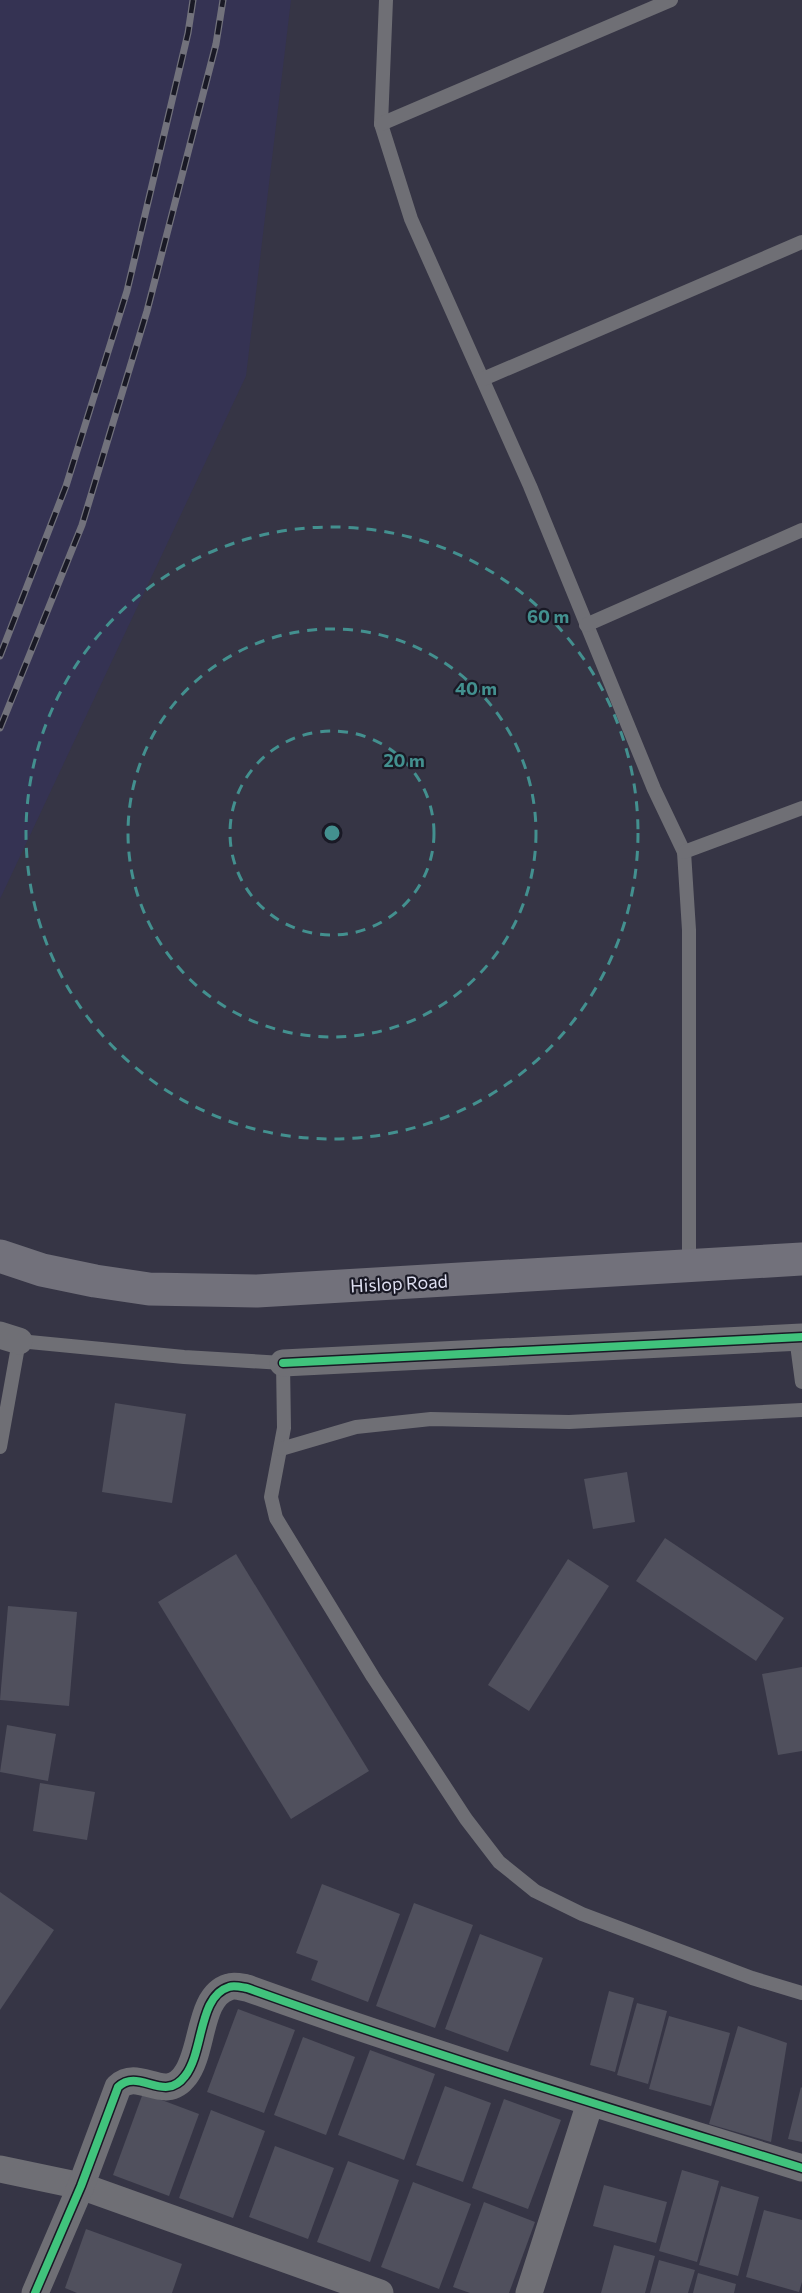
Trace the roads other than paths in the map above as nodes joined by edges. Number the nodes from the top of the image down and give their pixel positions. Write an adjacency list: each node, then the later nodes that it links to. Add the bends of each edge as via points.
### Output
1 (386, 0): 3 (lane)
2 (670, 0): 3 (lane)
3 (381, 124): 5 (lane, via 411,219)
4 (802, 242): 5 (lane)
5 (483, 378): 7 (lane)
6 (802, 530): 7 (lane)
7 (586, 625): 9 (lane)
8 (802, 808): 9 (lane)
9 (684, 852): 12 (lane, via 689,930)
10 (0, 1256): 12 (main road, Hislop Road, via 42,1270 149,1289 233,1290)
11 (802, 1259): 12 (main road, Hislop Road)
12 (689, 1266)
13 (799, 1337): 15 (street); 16 (lane)
14 (9, 1338): 15 (lane, via 184,1357); 18 (lane)
15 (283, 1363): 19 (lane)
16 (802, 1382)
17 (802, 1410): 19 (lane, via 569,1422 431,1419 356,1427)
18 (0, 1447)
19 (281, 1449): 20 (lane, via 271,1497 276,1518 379,1687 498,1862 535,1891 582,1914)
20 (802, 1993)
21 (590, 2103): 22 (street); 24 (street, via 247,1988 231,1986 211,2000 194,2059 178,2084 167,2088 130,2079 117,2087); 27 (street)
22 (802, 2168)
23 (0, 2169): 24 (street)
24 (81, 2186): 25 (street); 26 (street)
25 (35, 2293)
26 (380, 2293)
27 (529, 2293)

